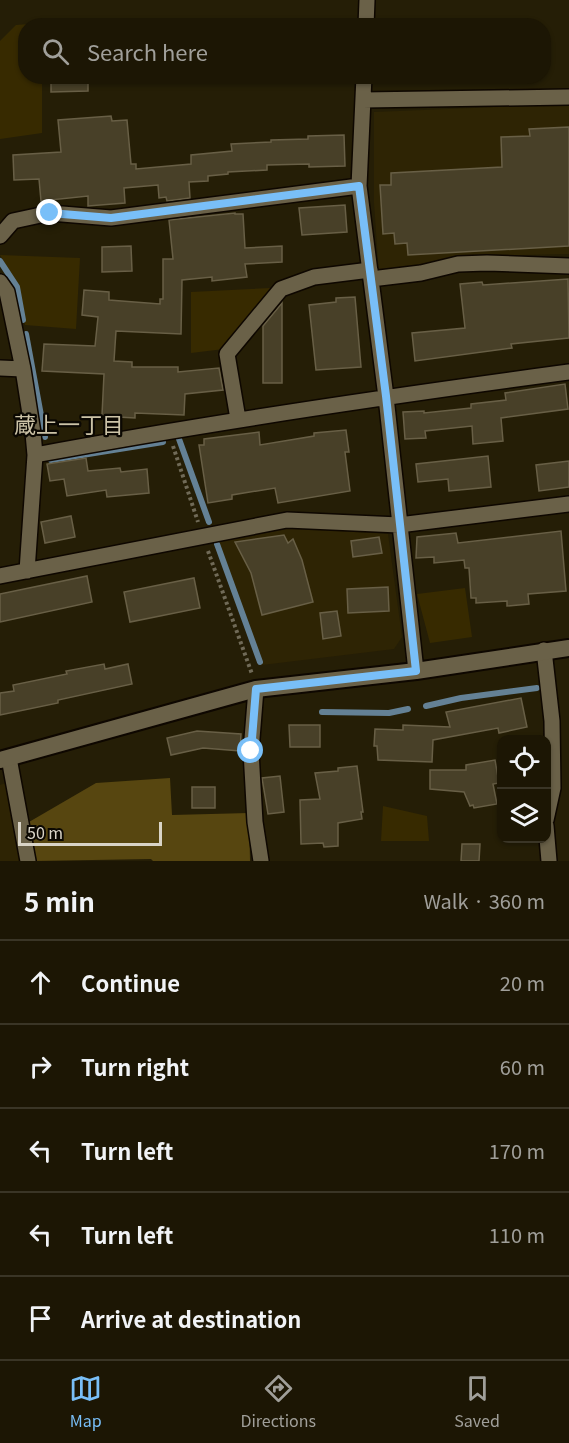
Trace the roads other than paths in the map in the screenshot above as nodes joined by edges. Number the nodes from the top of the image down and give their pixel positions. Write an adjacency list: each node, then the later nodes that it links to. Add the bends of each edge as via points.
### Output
1 (367, 0): 2 (street)
2 (366, 18)
3 (364, 84): 5 (street)
4 (569, 97): 5 (street)
5 (363, 100): 6 (street)
6 (359, 186): 7 (street, via 111,218 50,213 12,220); 9 (street)
7 (0, 236)
8 (569, 266): 9 (street, via 487,262 421,273)
9 (371, 274): 14 (street); 15 (street, via 314,278 281,289 227,354)
10 (0, 282): 12 (street, via 7,292)
11 (0, 368): 12 (street)
12 (23, 369): 16 (street)
13 (569, 372): 14 (street)
14 (386, 396): 15 (street); 18 (street)
15 (238, 419): 16 (street)
16 (35, 455): 19 (street)
17 (569, 504): 18 (street)
18 (399, 525): 19 (street, via 287,520); 23 (street)
19 (27, 571): 20 (street)
20 (0, 576)
21 (569, 648): 22 (street)
22 (544, 650): 23 (street); 26 (street, via 552,721)
23 (416, 671): 24 (street)
24 (256, 689): 25 (street); 29 (street, via 251,751)
25 (4, 759): 28 (street)
26 (551, 797)
27 (547, 843): 30 (street)
28 (28, 861)
29 (261, 861)
30 (549, 861)

